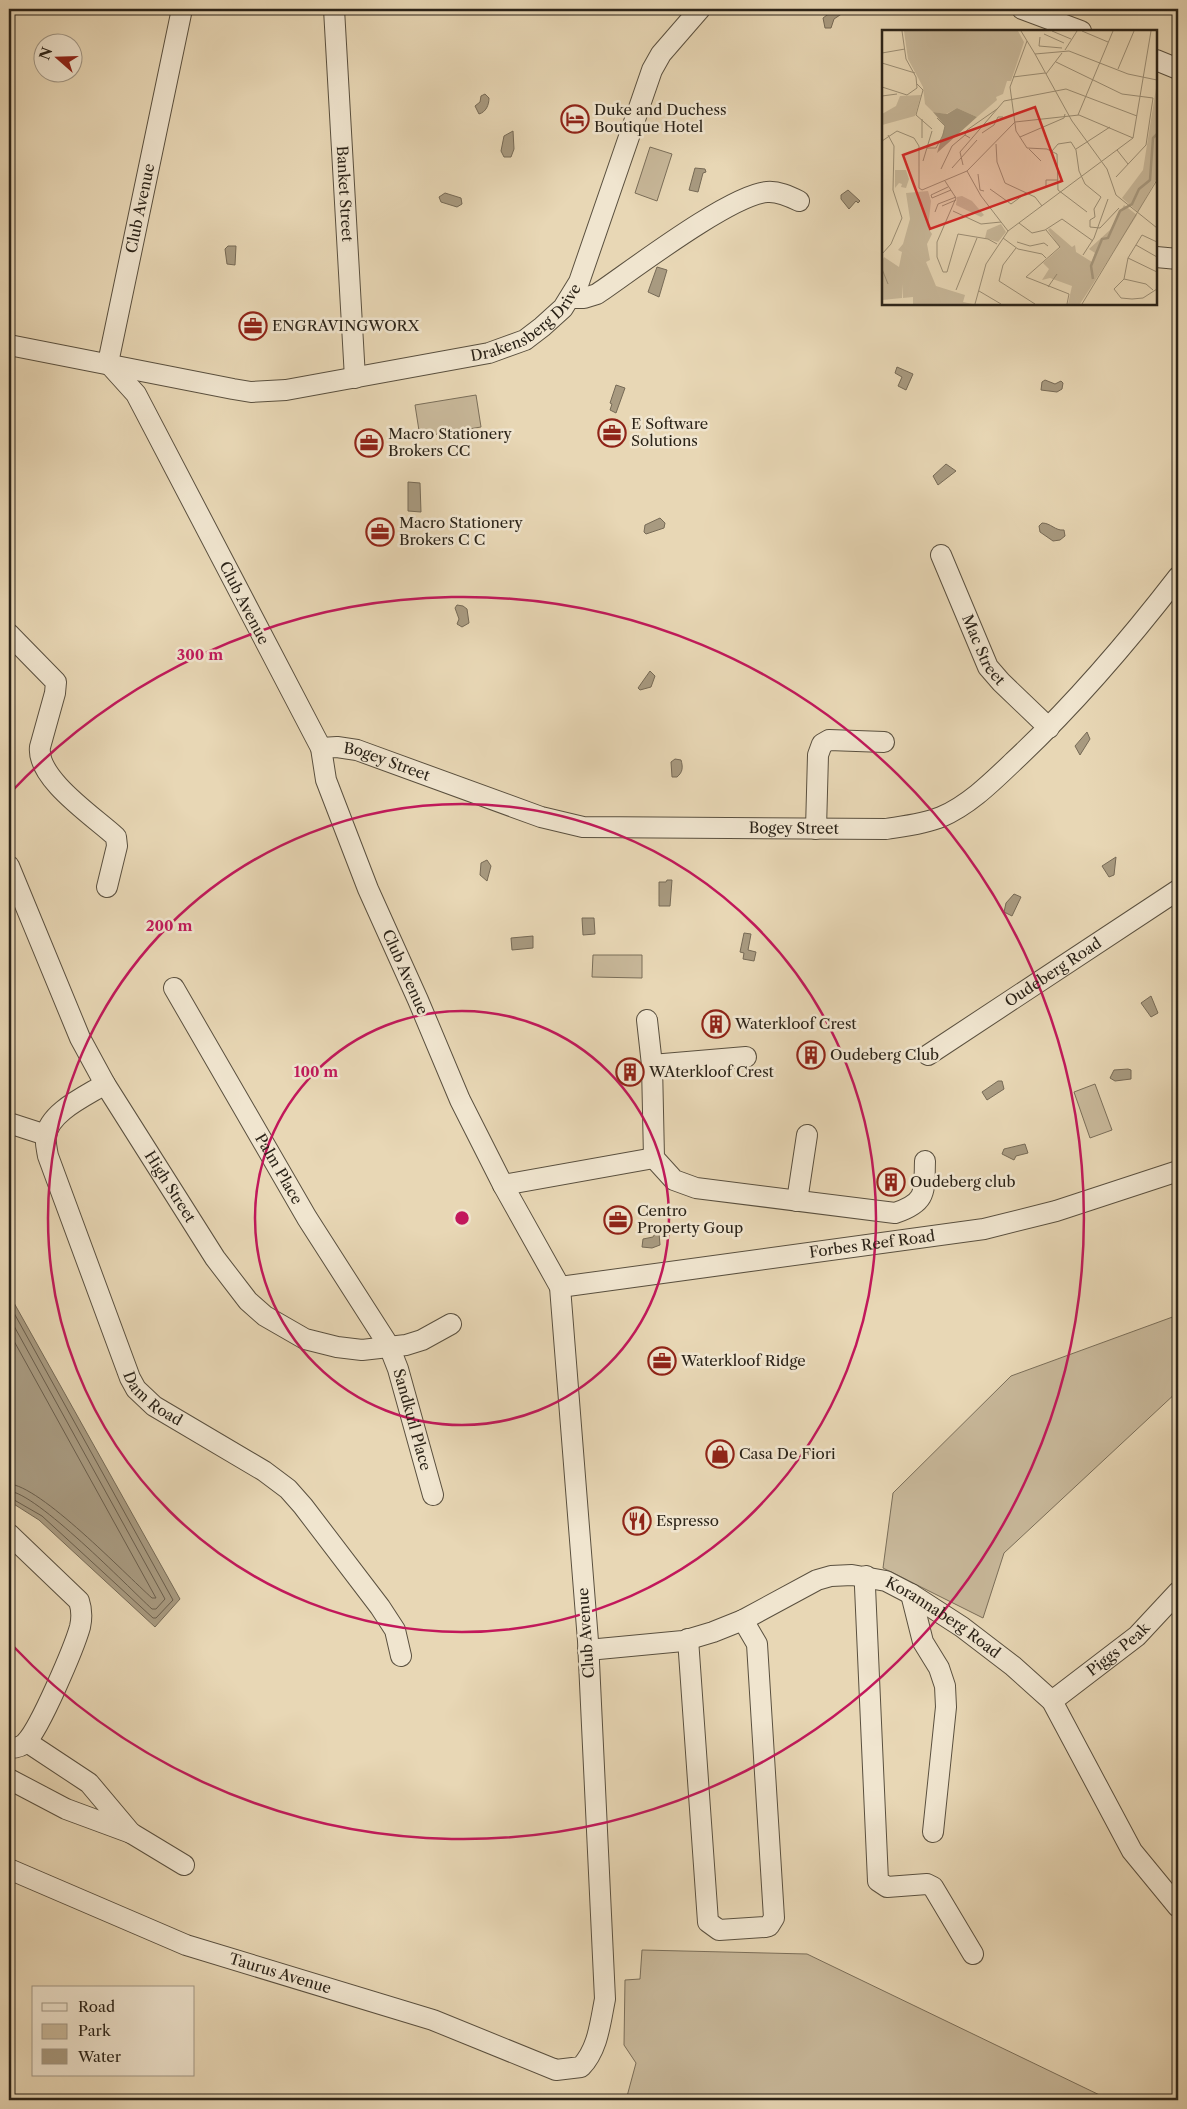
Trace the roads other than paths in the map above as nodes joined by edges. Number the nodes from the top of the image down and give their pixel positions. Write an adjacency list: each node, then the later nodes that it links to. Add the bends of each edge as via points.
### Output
1 (182, 9): 13 (street, Club Avenue)
2 (334, 9): 15 (street, Banket Street)
3 (700, 9): 11 (street, Drakensberg Drive, via 661,54 652,70 589,258)
4 (1022, 9): 5 (street)
5 (1078, 30)
6 (1157, 60): 7 (street)
7 (1178, 69)
8 (800, 201): 11 (street, via 767,192 748,197 716,214 597,294)
9 (1157, 257): 10 (street)
10 (1178, 259)
11 (570, 298): 15 (street, Drakensberg Drive, via 542,327 509,347)
12 (9, 344): 13 (street, Drakensberg Drive)
13 (108, 363): 14 (street, Drakensberg Drive); 16 (street, Club Avenue)
14 (169, 375): 15 (street, Drakensberg Drive, via 251,392 286,390); 16 (street)
15 (355, 378)
16 (136, 394): 22 (street, Club Avenue)
17 (941, 555): 20 (street, Mac Street, via 988,667)
18 (1178, 577): 20 (street, Bogey Street, via 1127,643)
19 (9, 634): 25 (street, via 56,682 40,756 46,770 71,798 116,838)
20 (1049, 728): 23 (street, Bogey Street, via 990,784 943,816 886,829)
21 (884, 742): 23 (street, via 829,740 822,744 818,755)
22 (321, 748): 23 (street, Bogey Street, via 346,747 367,753 565,824 622,828); 39 (street, Club Avenue, via 326,780 368,890 460,1100)
23 (816, 829)
24 (9, 866): 32 (street, High Street, via 80,1038)
25 (107, 887)
26 (1178, 890): 29 (street, Oudeberg Road)
27 (174, 988): 43 (street, Palm Place, via 307,1218)
28 (647, 1020): 31 (street)
29 (928, 1054)
30 (746, 1057): 31 (street)
31 (652, 1065): 36 (street)
32 (105, 1084): 34 (street, via 58,1116); 43 (street, High Street, via 215,1258 257,1309 283,1328 317,1343 362,1350)
33 (9, 1124): 34 (street)
34 (46, 1135): 52 (street, Dam Road, via 48,1156 136,1389 154,1406 264,1471 288,1489 380,1607 395,1630)
35 (807, 1135): 40 (street)
36 (654, 1158): 39 (street); 40 (street, via 678,1182 696,1188)
37 (925, 1161): 40 (street, via 922,1196 912,1207 904,1210 887,1213)
38 (1178, 1170): 41 (street, Forbes Reef Road, via 1056,1211 984,1229)
39 (503, 1185): 41 (street, Club Avenue)
40 (798, 1201)
41 (560, 1287): 51 (street, Club Avenue)
42 (451, 1324): 43 (street, High Street, via 422,1340)
43 (389, 1346): 44 (street, Sandkuil Place)
44 (433, 1495)
45 (9, 1534): 54 (street, via 79,1601 82,1611 76,1636 44,1711)
46 (866, 1576): 48 (street, Korannaberg Road); 49 (street, Korannaberg Road, via 840,1575 817,1580); 61 (street, via 878,1881 887,1887 927,1884 933,1887)
47 (1178, 1592): 53 (street, Piggs Peak, via 1137,1636)
48 (911, 1594): 53 (street, Korannaberg Road, via 976,1638); 56 (street, via 922,1642 939,1668 945,1686 946,1707)
49 (743, 1620): 50 (street, Korannaberg Road); 50 (street, via 757,1644 774,1918 769,1926 719,1930 708,1922)
50 (688, 1639): 51 (street, Korannaberg Road)
51 (588, 1650): 62 (street, Club Avenue, via 604,2000 597,2039 587,2061 575,2069)
52 (401, 1656)
53 (1052, 1701): 60 (street, Korannaberg Road, via 1132,1851)
54 (18, 1745): 57 (street, via 89,1783)
55 (9, 1779): 57 (street, via 66,1809)
56 (933, 1832)
57 (131, 1833): 58 (street)
58 (184, 1865)
59 (9, 1869): 62 (street, Taurus Avenue, via 186,1945 432,2020)
60 (1178, 1907)
61 (973, 1954)
62 (556, 2070)

